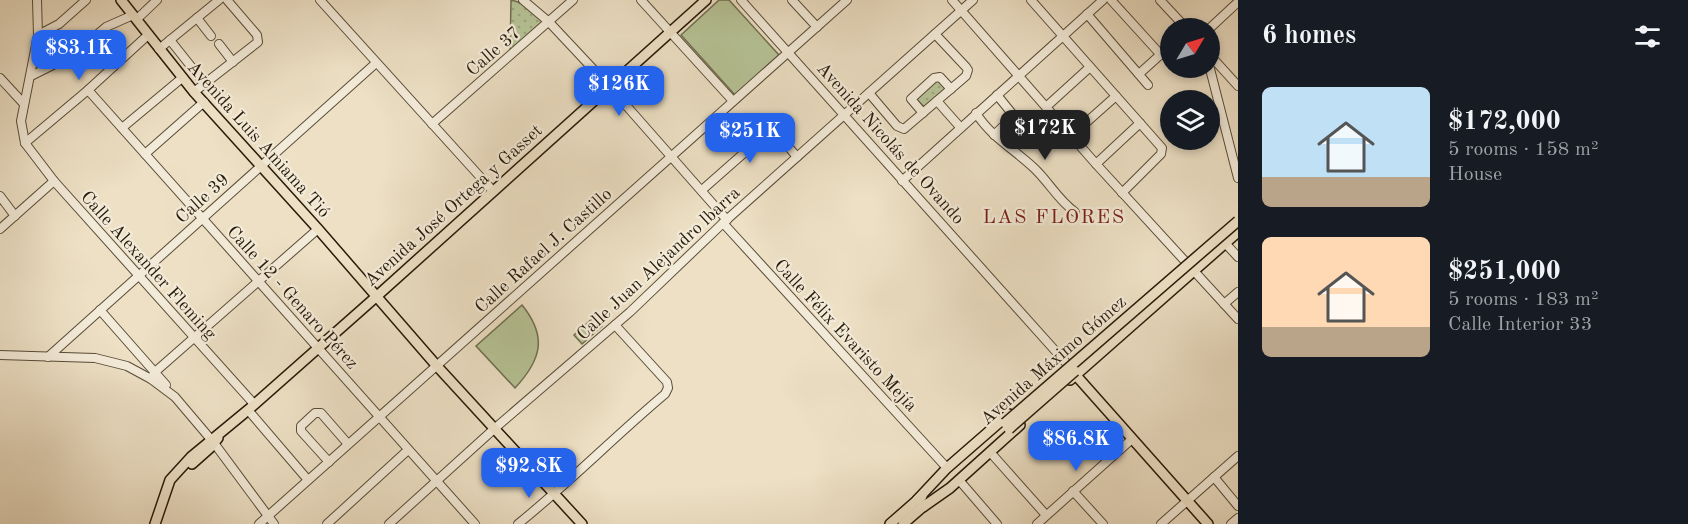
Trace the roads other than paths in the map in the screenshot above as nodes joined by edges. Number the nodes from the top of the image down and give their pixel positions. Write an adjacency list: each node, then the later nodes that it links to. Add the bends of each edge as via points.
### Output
1 (86, 0): 33 (street, via 60,24)
2 (121, 0): 25 (main road, Avenida Luis Amiama Tió)
3 (158, 0): 25 (street)
4 (219, 0): 26 (street)
5 (227, 0): 43 (street, via 258,38)
6 (320, 0): 44 (street)
7 (523, 0): 29 (street, Calle Félix Evaristo Mejía)
8 (573, 0): 29 (street, Calle 37)
9 (641, 0): 31 (street)
10 (706, 0): 22 (main road, Avenida José Ortega y Gasset)
11 (741, 0): 40 (street, Avenida Nicolás de Ovando)
12 (792, 0): 30 (street)
13 (952, 0): 23 (street)
14 (973, 0): 23 (street, Calle Juan Alejandro lbarra)
15 (1031, 0): 35 (street)
16 (1103, 0): 24 (street)
17 (1111, 0): 41 (street)
18 (1160, 0): 27 (street)
19 (38, 1): 33 (street)
20 (844, 1): 30 (street, Calle Rafael J. Castillo)
21 (1238, 2): 28 (street)
22 (694, 4): 31 (main road, Avenida José Ortega y Gasset)
23 (961, 10): 32 (street, Calle Juan Alejandro lbarra); 48 (street)
24 (1087, 14): 35 (street); 47 (street)
25 (135, 17): 34 (main road, Avenida Luis Amiama Tió); 49 (street, via 106,27 73,55)
26 (197, 18): 36 (street); 37 (street)
27 (1177, 18)
28 (1220, 19)
29 (549, 22): 56 (street, Calle Félix Evaristo Mejía); 73 (street, Calle 37)
30 (817, 27): 40 (street, Calle Rafael J. Castillo)
31 (670, 31): 56 (main road, Avenida José Ortega y Gasset); 66 (street)
32 (935, 34): 58 (street, via 968,70); 61 (street, Calle Juan Alejandro lbarra)
33 (38, 35): 49 (street)
34 (148, 35): 39 (main road, Avenida Luis Amiama Tió); 59 (street)
35 (1062, 35): 46 (street); 48 (street)
36 (211, 36)
37 (170, 40): 39 (street); 54 (street)
38 (219, 44): 43 (street)
39 (159, 49): 52 (main road, Avenida Luis Amiama Tió)
40 (788, 52): 66 (street, Calle Rafael J. Castillo); 71 (street, Avenida Nicolás de Ovando)
41 (1160, 54)
42 (1160, 56): 47 (street)
43 (233, 62): 54 (street)
44 (376, 63): 73 (street); 83 (street, Calle 39)
45 (1220, 63): 50 (street)
46 (1090, 67): 63 (street); 68 (street)
47 (1139, 74): 55 (street)
48 (1018, 75): 62 (street); 68 (street)
49 (32, 76): 67 (street)
50 (1235, 76): 57 (street)
51 (0, 78): 67 (street)
52 (183, 78): 60 (main road, Avenida Luis Amiama Tió); 74 (street)
53 (1212, 78): 84 (street)
54 (205, 84): 60 (street)
55 (1148, 85)
56 (609, 86): 80 (street, Calle Félix Evaristo Mejía); 88 (main road, Avenida José Ortega y Gasset)
57 (1238, 86)
58 (951, 88): 64 (street); 69 (street, via 940,77 934,78 911,99)
59 (88, 90): 74 (street, Calle 12 - Genaro Pérez); 78 (street)
60 (194, 92): 65 (main road, Avenida Luis Amiama Tió)
61 (869, 93): 69 (street, via 900,128 904,129); 71 (street, Calle Juan Alejandro lbarra)
62 (997, 94): 70 (street); 76 (street, via 1014,116)
63 (1116, 96): 72 (street); 77 (street)
64 (937, 101): 69 (street); 75 (street)
65 (204, 102): 79 (street); 83 (main road, Avenida Luis Amiama Tió)
66 (733, 102): 80 (street, Calle Rafael J. Castillo)
67 (24, 104): 78 (street, via 21,121)
68 (1046, 107): 77 (street)
69 (923, 113)
70 (976, 114): 75 (street); 76 (street)
71 (844, 116): 81 (street, Calle Juan Alejandro lbarra); 86 (street, Avenida Nicolás de Ovando)
72 (1140, 123): 82 (street); 89 (street, via 1162,152)
73 (432, 124): 88 (street)
74 (122, 128): 79 (street, Calle 12 - Genaro Pérez)
75 (960, 128): 86 (street)
76 (994, 135): 91 (street, via 1034,168 1060,201)
77 (1071, 136): 82 (street)
78 (25, 143): 85 (street, Calle Alexander Fleming)
79 (145, 154): 94 (street, Calle 12 - Genaro Pérez)
80 (671, 156): 87 (street, Calle Félix Evaristo Mejía); 117 (street, Calle Rafael J. Castillo)
81 (797, 157): 87 (street, via 770,130); 95 (street, Calle Juan Alejandro lbarra)
82 (1096, 164): 89 (street)
83 (261, 166): 94 (street, Calle 39); 98 (main road, Avenida Luis Amiama Tió)
84 (1238, 178)
85 (54, 181): 92 (street); 104 (street, Calle Alexander Fleming)
86 (902, 181): 118 (street, Avenida Nicolás de Ovando)
87 (702, 190): 95 (street, Calle Félix Evaristo Mejía)
88 (493, 191): 107 (main road, Avenida José Ortega y Gasset)
89 (1122, 192): 102 (street)
90 (0, 196): 92 (street)
91 (1075, 212)
92 (15, 216): 97 (street)
93 (1238, 216): 102 (main road)
94 (202, 218): 104 (street, Calle 39); 105 (street, Calle 12 - Genaro Pérez)
95 (725, 221): 111 (street, Calle Juan Alejandro lbarra); 132 (street, Calle Félix Evaristo Mejía)
96 (1238, 221): 123 (main road, Avenida Máximo Gómez, bridge)
97 (0, 229)
98 (318, 229): 105 (street); 107 (main road, Avenida Luis Amiama Tió)
99 (1238, 230): 100 (main road); 123 (main road, Avenida Máximo Gómez, bridge)
100 (1226, 243): 101 (street); 103 (main road)
101 (1238, 257)
102 (1185, 261): 103 (street); 118 (main road)
103 (1193, 271): 108 (street); 119 (main road)
104 (139, 275): 109 (street, Calle 39); 112 (street, Calle Alexander Fleming)
105 (259, 282): 112 (street); 113 (street, Calle 12 - Genaro Pérez)
106 (1238, 292): 108 (street)
107 (377, 296): 113 (main road, Avenida José Ortega y Gasset); 117 (main road, Avenida Luis Amiama Tió)
108 (1224, 304): 110 (street)
109 (99, 310): 116 (street, Calle 39); 120 (street)
110 (1238, 319)
111 (615, 325): 124 (street, Calle Juan Alejandro lbarra); 138 (street, via 667,382 668,388)
112 (195, 338): 120 (street); 121 (street, Calle Alexander Fleming)
113 (318, 347): 121 (main road, Avenida José Ortega y Gasset); 122 (street, Calle 12 - Genaro Pérez)
114 (0, 349): 115 (street)
115 (3, 355): 116 (street)
116 (48, 357): 120 (street, via 95,358)
117 (436, 365): 122 (street, Calle Rafael J. Castillo); 124 (main road, Avenida Luis Amiama Tió)
118 (1068, 365): 119 (main road, Avenida Nicolás de Ovando); 132 (main road)
119 (1076, 375): 125 (main road, Avenida Nicolás de Ovando); 129 (main road)
120 (153, 376): 126 (street)
121 (251, 407): 126 (main road, Avenida José Ortega y Gasset); 134 (street, Calle Alexander Fleming)
122 (380, 418): 127 (street, Calle Rafael J. Castillo); 128 (street, Calle 12 - Genaro Pérez)
123 (1007, 426): 140 (main road, Avenida Máximo Gómez)
124 (494, 429): 136 (street, Calle Juan Alejandro lbarra); 138 (main road, Avenida Luis Amiama Tió)
125 (1132, 439): 137 (street); 139 (main road, Avenida Nicolás de Ovando)
126 (212, 441): 142 (main road, Avenida José Ortega y Gasset, via 174,475); 144 (street); 147 (main road, Avenida José Ortega y Gasset, via 177,480 167,500)
127 (348, 444): 131 (street, Calle Rafael J. Castillo); 131 (street, via 321,413 315,413 301,426 301,431)
128 (408, 450): 136 (street, Calle 12 - Genaro Pérez); 150 (street)
129 (990, 452): 135 (main road); 143 (street)
130 (1237, 459): 133 (street)
131 (329, 462): 134 (street, Calle Rafael J. Castillo)
132 (947, 468): 140 (main road)
133 (1214, 477): 139 (street); 141 (street)
134 (308, 480): 144 (street, Calle Rafael J. Castillo)
135 (959, 480): 140 (main road); 157 (street)
136 (436, 481): 151 (street, Calle Juan Alejandro lbarra); 152 (street, Calle 12 - Genaro Pérez)
137 (1073, 491): 143 (street); 159 (street)
138 (556, 494): 153 (street); 154 (main road, Avenida Luis Amiama Tió)
139 (1188, 501): 160 (street); 161 (main road, Avenida Nicolás de Ovando)
140 (920, 503): 155 (main road, Avenida Máximo Gómez); 156 (main road, Avenida Máximo Gómez)
141 (1238, 506)
142 (159, 512): 146 (main road, Avenida José Ortega y Gasset); 147 (street)
143 (1046, 515): 158 (street)
144 (268, 516): 148 (street, Calle Rafael J. Castillo); 149 (street)
145 (1238, 518): 162 (street)
146 (155, 524)
147 (162, 524)
148 (259, 524)
149 (274, 524)
150 (327, 524)
151 (389, 524)
152 (475, 524)
153 (518, 524)
154 (582, 524)
155 (890, 524)
156 (903, 524)
157 (997, 524)
158 (1037, 524)
159 (1103, 524)
160 (1161, 524)
161 (1208, 524)
162 (1232, 524)

